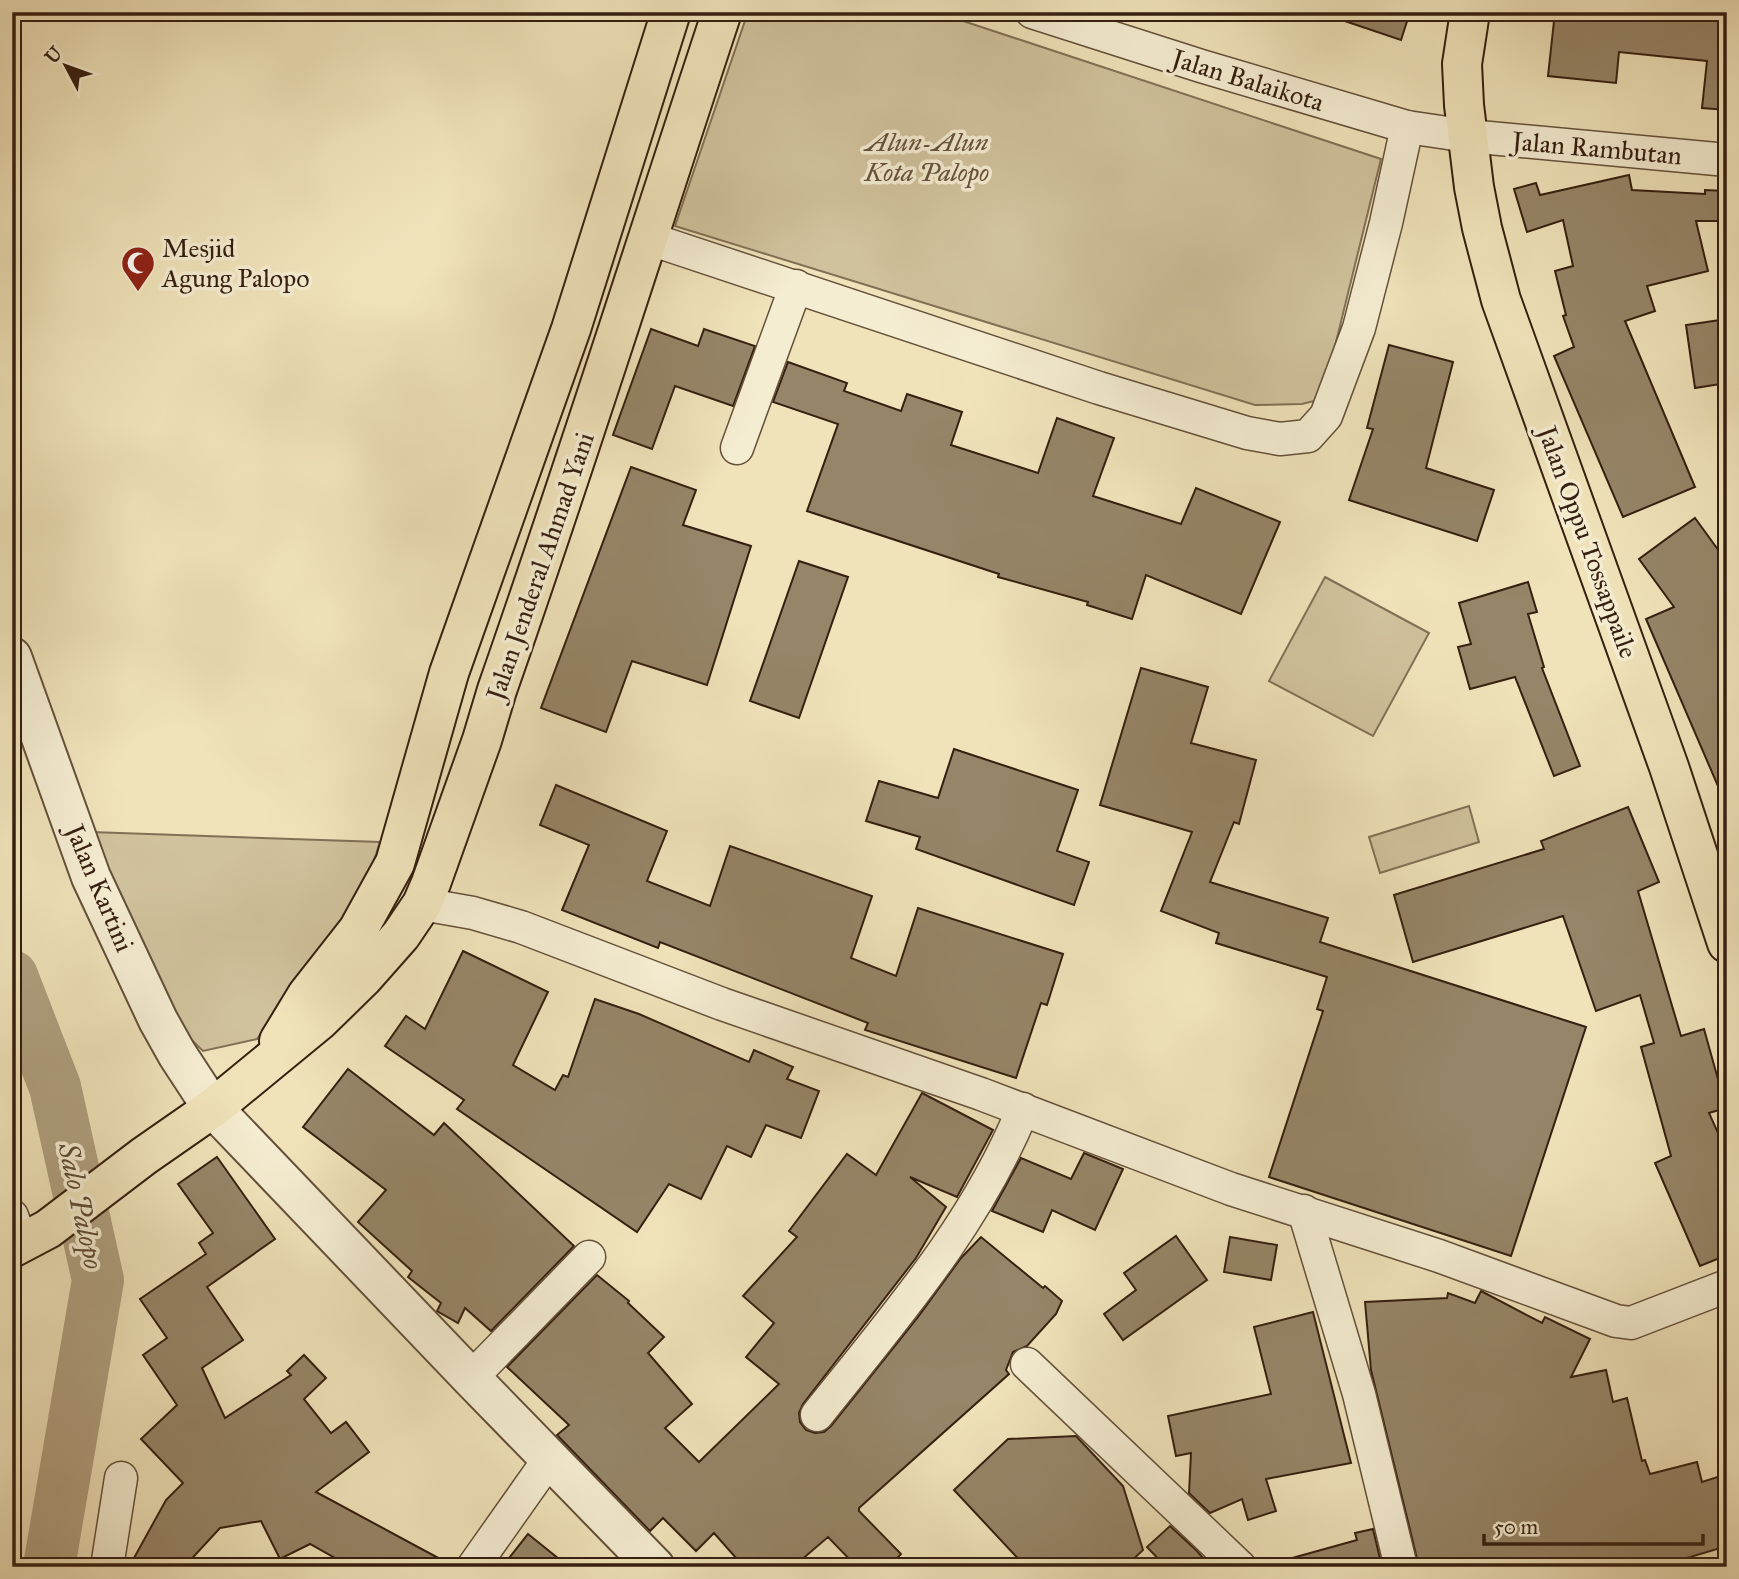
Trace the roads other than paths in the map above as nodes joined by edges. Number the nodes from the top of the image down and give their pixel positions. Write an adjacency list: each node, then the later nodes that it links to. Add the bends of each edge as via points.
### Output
1 (671, 12): 10 (main road, Jalan Jenderal Ahmad Yani)
2 (722, 12): 8 (main road, Jalan Jenderal Ahmad Yani)
3 (1032, 12): 5 (street, Jalan Balaikota)
4 (1470, 12): 6 (main road, Jalan Oppu Tossappaile, via 1462,64)
5 (1407, 127): 6 (street, Jalan Balaikota); 9 (street, via 1359,328 1326,416 1308,436 1280,439 1247,433)
6 (1468, 136): 7 (street, Jalan Rambutan); 17 (main road, Jalan Oppu Tossappaile, via 1482,228 1502,300)
7 (1727, 160)
8 (647, 238): 9 (street); 11 (main road, Jalan Jenderal Ahmad Yani)
9 (796, 286): 12 (street)
10 (571, 329): 11 (main road); 14 (main road, Jalan Jenderal Ahmad Yani)
11 (616, 342): 15 (main road, Jalan Jenderal Ahmad Yani)
12 (737, 448)
13 (12, 657): 19 (street, Jalan Kartini, via 91,877 158,1020)
14 (449, 673): 15 (main road); 18 (main road, Jalan Jenderal Ahmad Yani, via 395,863 358,930 307,995)
15 (497, 690): 16 (main road, Jalan Jenderal Ahmad Yani)
16 (422, 904): 18 (main road, Jalan Jenderal Ahmad Yani, via 363,978); 20 (street, via 521,927 722,1004)
17 (1727, 943)
18 (266, 1063): 19 (main road, Jalan Jenderal Ahmad Yani)
19 (213, 1108): 22 (main road, Jalan Jenderal Ahmad Yani); 26 (street, Jalan Kartini)
20 (1023, 1110): 21 (street); 27 (street, via 984,1191 933,1268)
21 (1304, 1212): 24 (street, via 1616,1321 1630,1323); 34 (street, via 1359,1394)
22 (24, 1234)
23 (589, 1257): 26 (street)
24 (1727, 1286)
25 (1027, 1364): 33 (street)
26 (471, 1378): 28 (street, Jalan Kartini)
27 (817, 1415)
28 (550, 1458): 31 (street); 32 (street, Jalan Kartini)
29 (121, 1478): 30 (street)
30 (107, 1567)
31 (473, 1567)
32 (655, 1567)
33 (1240, 1567)
34 (1401, 1567)

